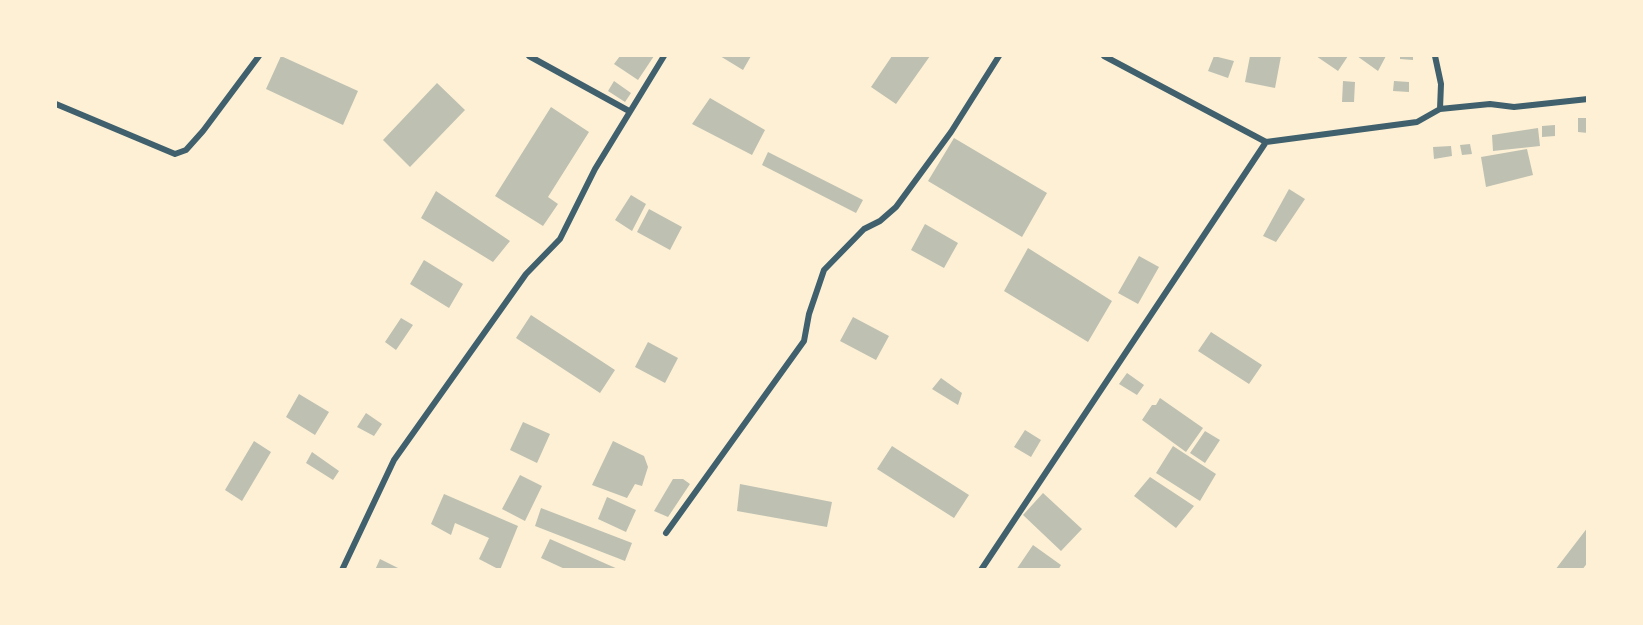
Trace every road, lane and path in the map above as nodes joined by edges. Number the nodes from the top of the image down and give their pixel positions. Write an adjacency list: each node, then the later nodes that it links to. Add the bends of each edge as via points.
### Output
1 (259, 56): 8 (street, via 203,131 186,150 175,154)
2 (529, 56): 10 (street)
3 (664, 56): 10 (street)
4 (999, 56): 12 (street, via 951,132 896,207 864,229 824,270 804,341)
5 (1104, 56): 11 (street)
6 (1435, 56): 9 (street, via 1441,84)
7 (1587, 99): 9 (street, via 1514,107 1490,104)
8 (56, 104)
9 (1440, 109): 11 (street, via 1417,122)
10 (629, 111): 13 (street, via 560,239 526,274 394,460)
11 (1266, 142): 14 (street)
12 (666, 533)
13 (342, 570)
14 (981, 570)

